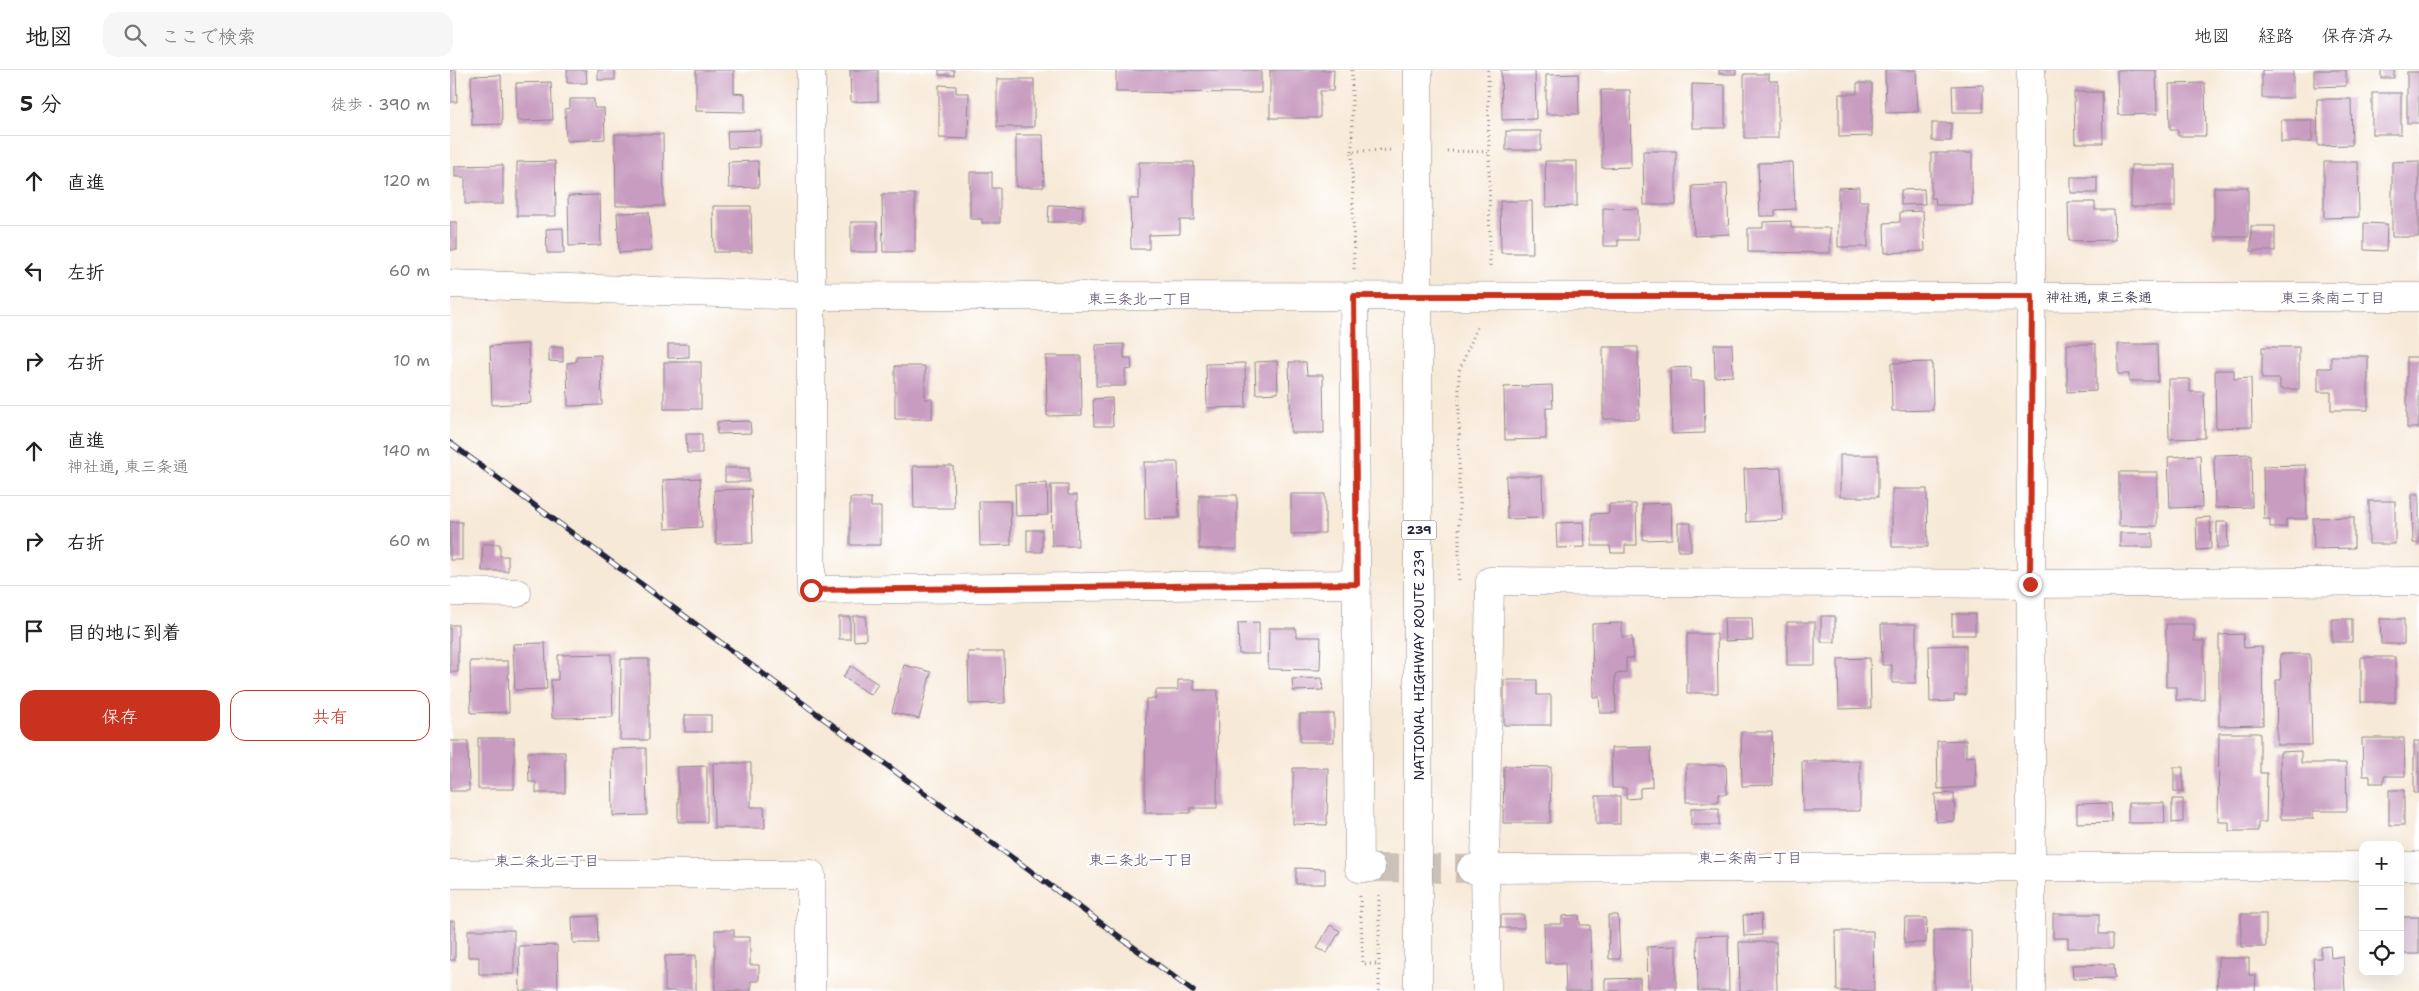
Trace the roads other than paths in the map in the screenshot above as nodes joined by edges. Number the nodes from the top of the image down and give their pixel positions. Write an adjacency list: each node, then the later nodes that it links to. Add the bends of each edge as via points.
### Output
1 (811, 70): 5 (main road)
2 (1418, 70): 8 (main road, NATIONAL HIGHWAY ROUTE 239 / 239)
3 (2031, 70): 7 (main road)
4 (450, 284): 5 (main road, 神社通, 東三条通)
5 (811, 296): 6 (main road, 神社通, 東三条通); 11 (main road, via 811,590)
6 (1354, 296): 8 (main road, 神社通, 東三条通); 11 (main road)
7 (2032, 296): 8 (main road, 神社通, 東三条通); 9 (main road, 神社通, 東三条通); 12 (main road)
8 (1419, 297): 23 (main road, NATIONAL HIGHWAY ROUTE 239 / 239)
9 (2419, 297)
10 (2419, 581): 12 (main road)
11 (1357, 584): 19 (main road, via 1359,868)
12 (2030, 584): 18 (main road); 20 (main road, via 1490,581)
13 (450, 592): 14 (main road)
14 (517, 593)
15 (2359, 866): 18 (main road)
16 (2404, 866): 17 (main road)
17 (2419, 866)
18 (2030, 867): 20 (main road); 25 (main road)
19 (1371, 868)
20 (1478, 869): 24 (main road)
21 (450, 874): 22 (main road, via 811,874)
22 (811, 991)
23 (1418, 991)
24 (1487, 991)
25 (2031, 991)

